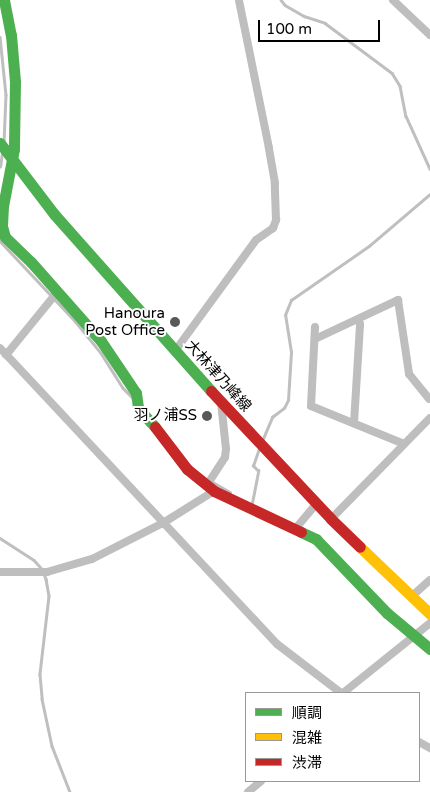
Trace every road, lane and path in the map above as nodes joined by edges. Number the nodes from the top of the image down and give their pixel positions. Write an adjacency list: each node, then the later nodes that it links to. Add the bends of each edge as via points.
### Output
1 (4, 0): 5 (street, via 15,82 14,149)
2 (239, 0): 11 (street, via 269,148 276,220 273,228 256,240)
3 (393, 0): 4 (street)
4 (430, 35)
5 (6, 151): 6 (street, via 5,237); 11 (street, 大林津乃峰線, via 54,214)
6 (54, 296): 12 (street); 18 (street, via 102,341 136,400 180,461)
7 (358, 319): 9 (street); 13 (street, via 398,300 409,374); 16 (street)
8 (315, 327): 9 (street)
9 (315, 339): 16 (street, via 311,406)
10 (0, 348): 12 (street)
11 (175, 351): 14 (street, 大林津乃峰線)
12 (6, 354): 21 (street)
13 (430, 399)
14 (220, 402): 18 (street, via 226,449); 19 (street, 大林津乃峰線)
15 (430, 418): 17 (street)
16 (354, 423): 17 (street)
17 (404, 444): 20 (street)
18 (211, 488): 21 (street); 22 (street)
19 (317, 503): 20 (street, 大林津乃峰線); 22 (street)
20 (332, 519): 25 (street, 大林津乃峰線)
21 (163, 522): 23 (street, via 92,559 47,572); 30 (street, via 277,644)
22 (296, 528): 28 (street, via 328,549 380,606)
23 (0, 572)
24 (430, 580): 25 (street)
25 (411, 597): 26 (street, 大林津乃峰線)
26 (430, 614)
27 (430, 623): 28 (street)
28 (418, 634): 29 (street); 31 (street)
29 (430, 649)
30 (341, 692)
31 (343, 692)
32 (260, 782): 33 (street)
33 (248, 792)

